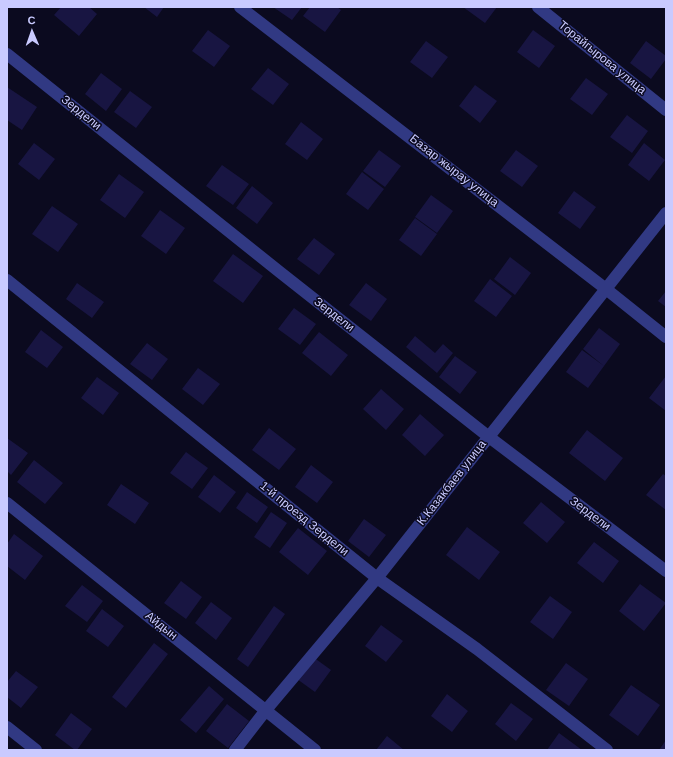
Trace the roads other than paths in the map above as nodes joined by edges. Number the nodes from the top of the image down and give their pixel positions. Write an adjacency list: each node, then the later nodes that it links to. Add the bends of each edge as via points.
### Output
1 (240, 7): 7 (street, Базар жырау улица)
2 (538, 7): 4 (street, Торайгырова улица)
3 (7, 54): 9 (street, Зердели)
4 (666, 110)
5 (666, 213): 7 (street, К.Казакбаев улица)
6 (7, 280): 12 (street, 1-й проезд Зердели)
7 (606, 289): 8 (street, Базар жырау улица); 9 (street, К.Казакбаев улица)
8 (666, 337)
9 (489, 437): 11 (street, Зердели); 12 (street, К.Казакбаев улица)
10 (7, 503): 13 (street, Айдын)
11 (666, 571)
12 (377, 578): 13 (street, К.Казакбаев улица); 18 (street, 1-й проезд Зердели, via 477,649)
13 (266, 710): 16 (street, К.Казакбаев улица); 17 (street, Айдын)
14 (7, 727): 15 (street)
15 (36, 750)
16 (235, 750)
17 (315, 750)
18 (607, 750)

